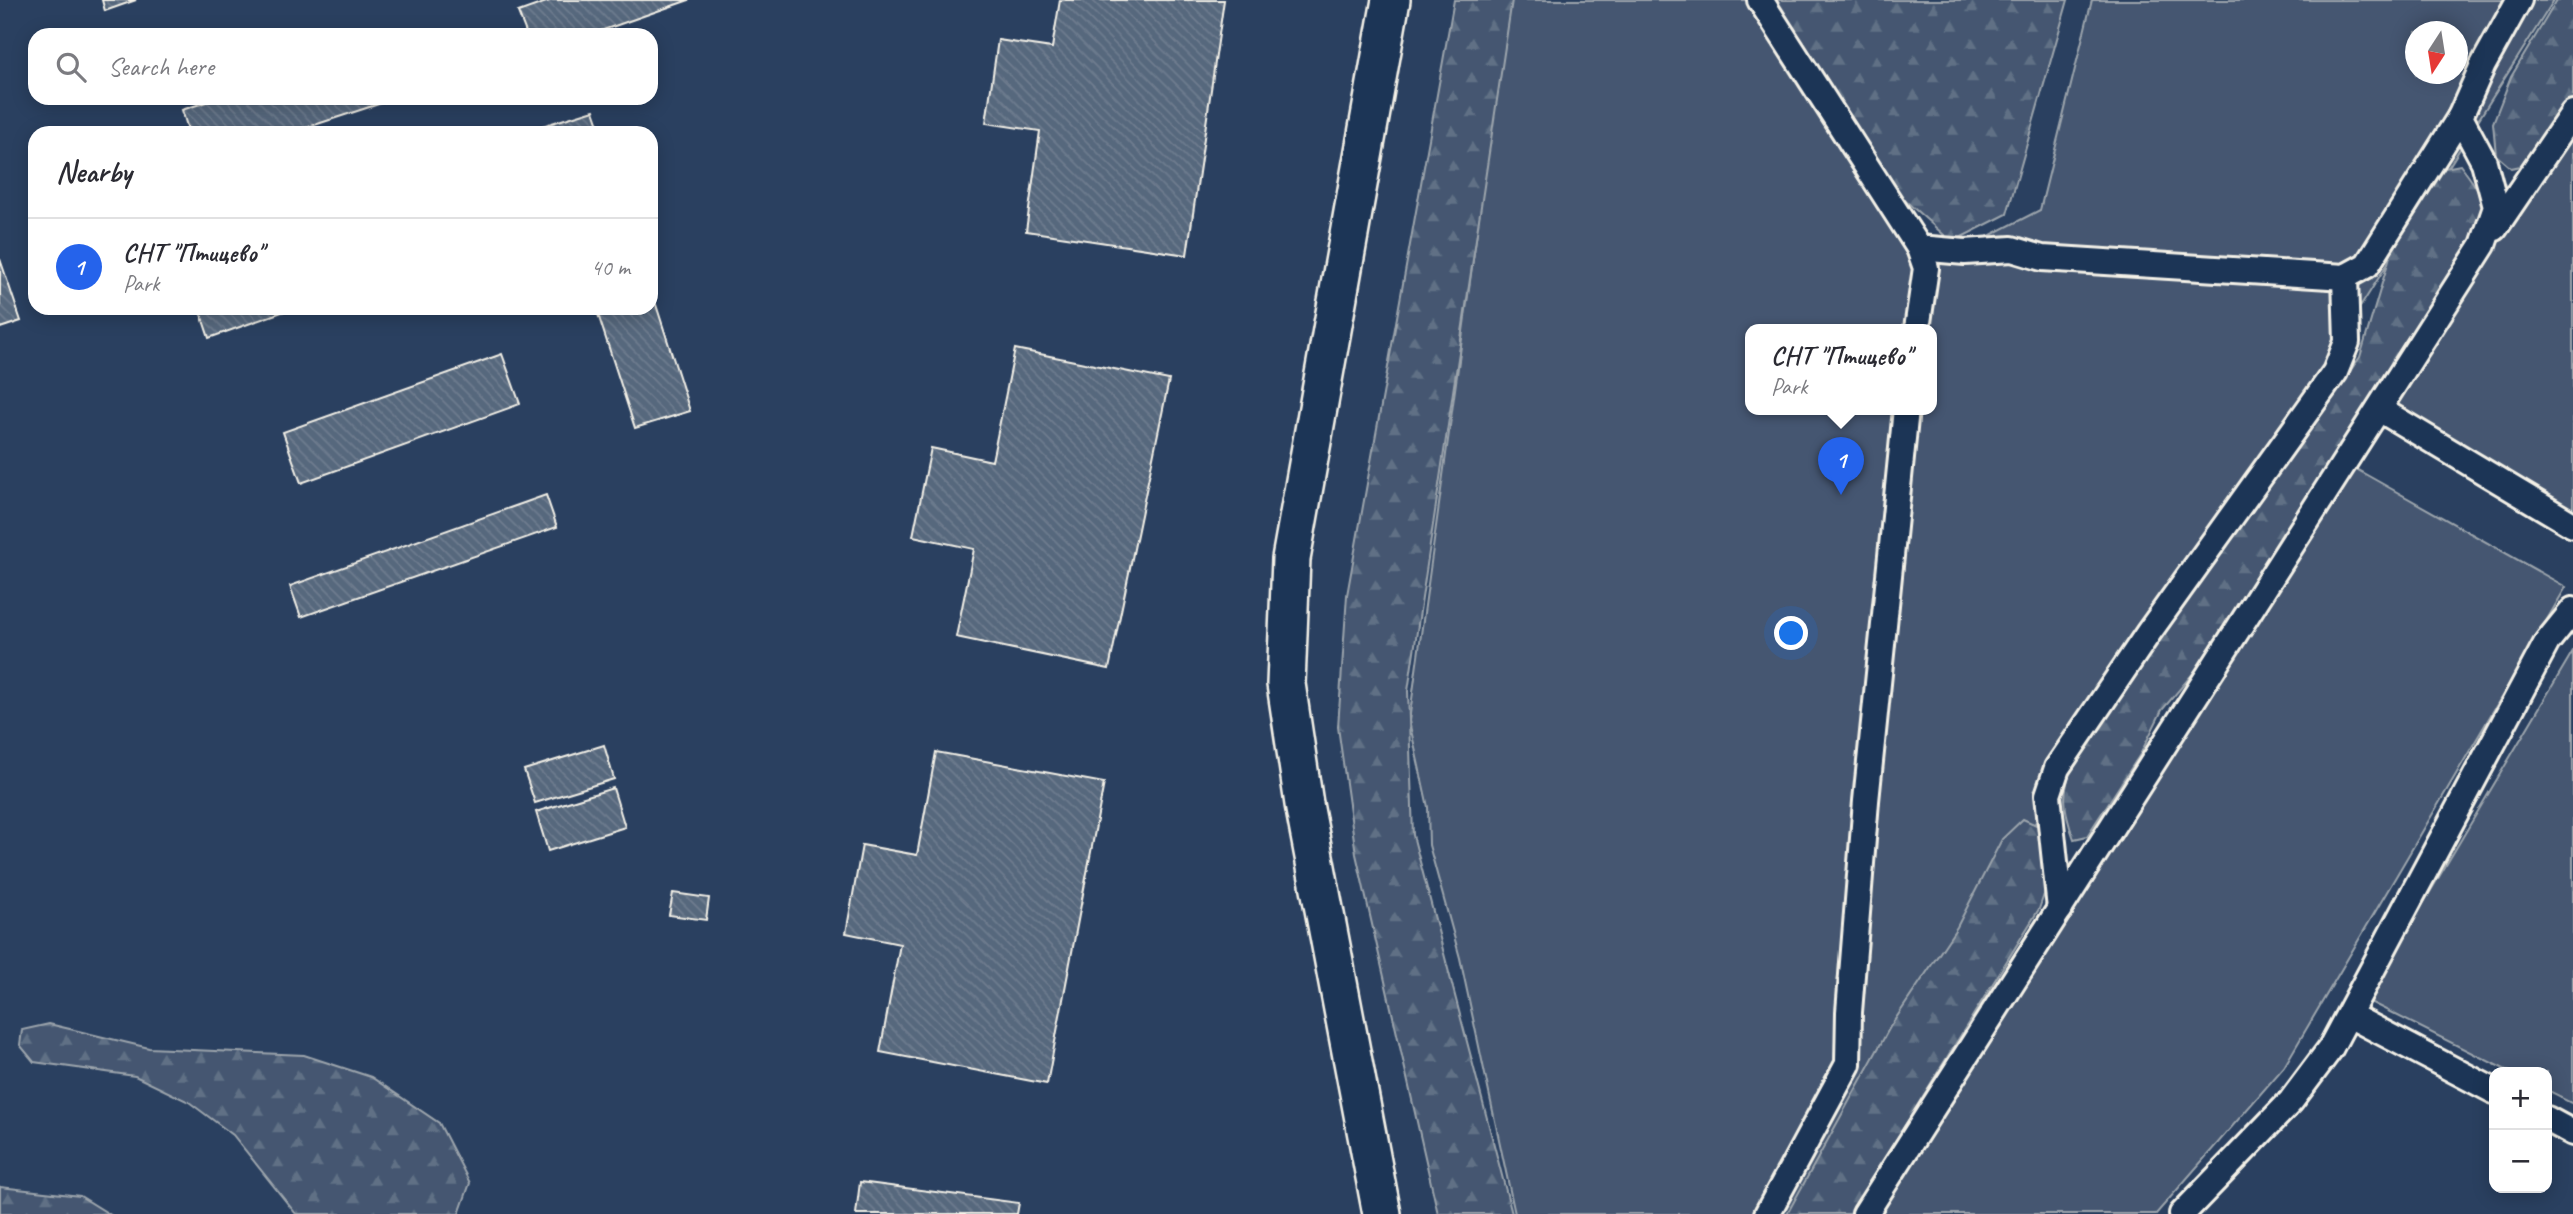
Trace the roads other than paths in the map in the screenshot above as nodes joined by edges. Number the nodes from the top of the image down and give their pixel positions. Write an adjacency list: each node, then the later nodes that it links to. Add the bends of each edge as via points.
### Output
1 (1391, 0): 19 (main road, via 1292,559 1286,684 1304,804)
2 (1760, 0): 7 (street)
3 (2519, 0): 5 (street)
4 (2573, 113): 6 (street)
5 (2460, 117): 6 (street, via 2484,162 2496,207); 8 (street, via 2367,265)
6 (2483, 246): 10 (street)
7 (1919, 248): 8 (street, via 1965,252 2012,249 2042,258); 9 (street, via 1926,268)
8 (2345, 277): 14 (street, via 2347,342 2335,372 2057,768 2048,795)
9 (1918, 324)
10 (2379, 409): 12 (street); 14 (street)
11 (1905, 415): 20 (street, via 1866,801 1849,1064)
12 (2573, 525)
13 (2573, 610): 15 (street, via 2547,642)
14 (2060, 909): 21 (street)
15 (2349, 1015): 16 (street); 22 (street, via 2291,1101)
16 (2489, 1088)
17 (2552, 1122): 18 (street)
18 (2573, 1133)
19 (1382, 1214)
20 (1767, 1214)
21 (1865, 1214)
22 (2182, 1214)

